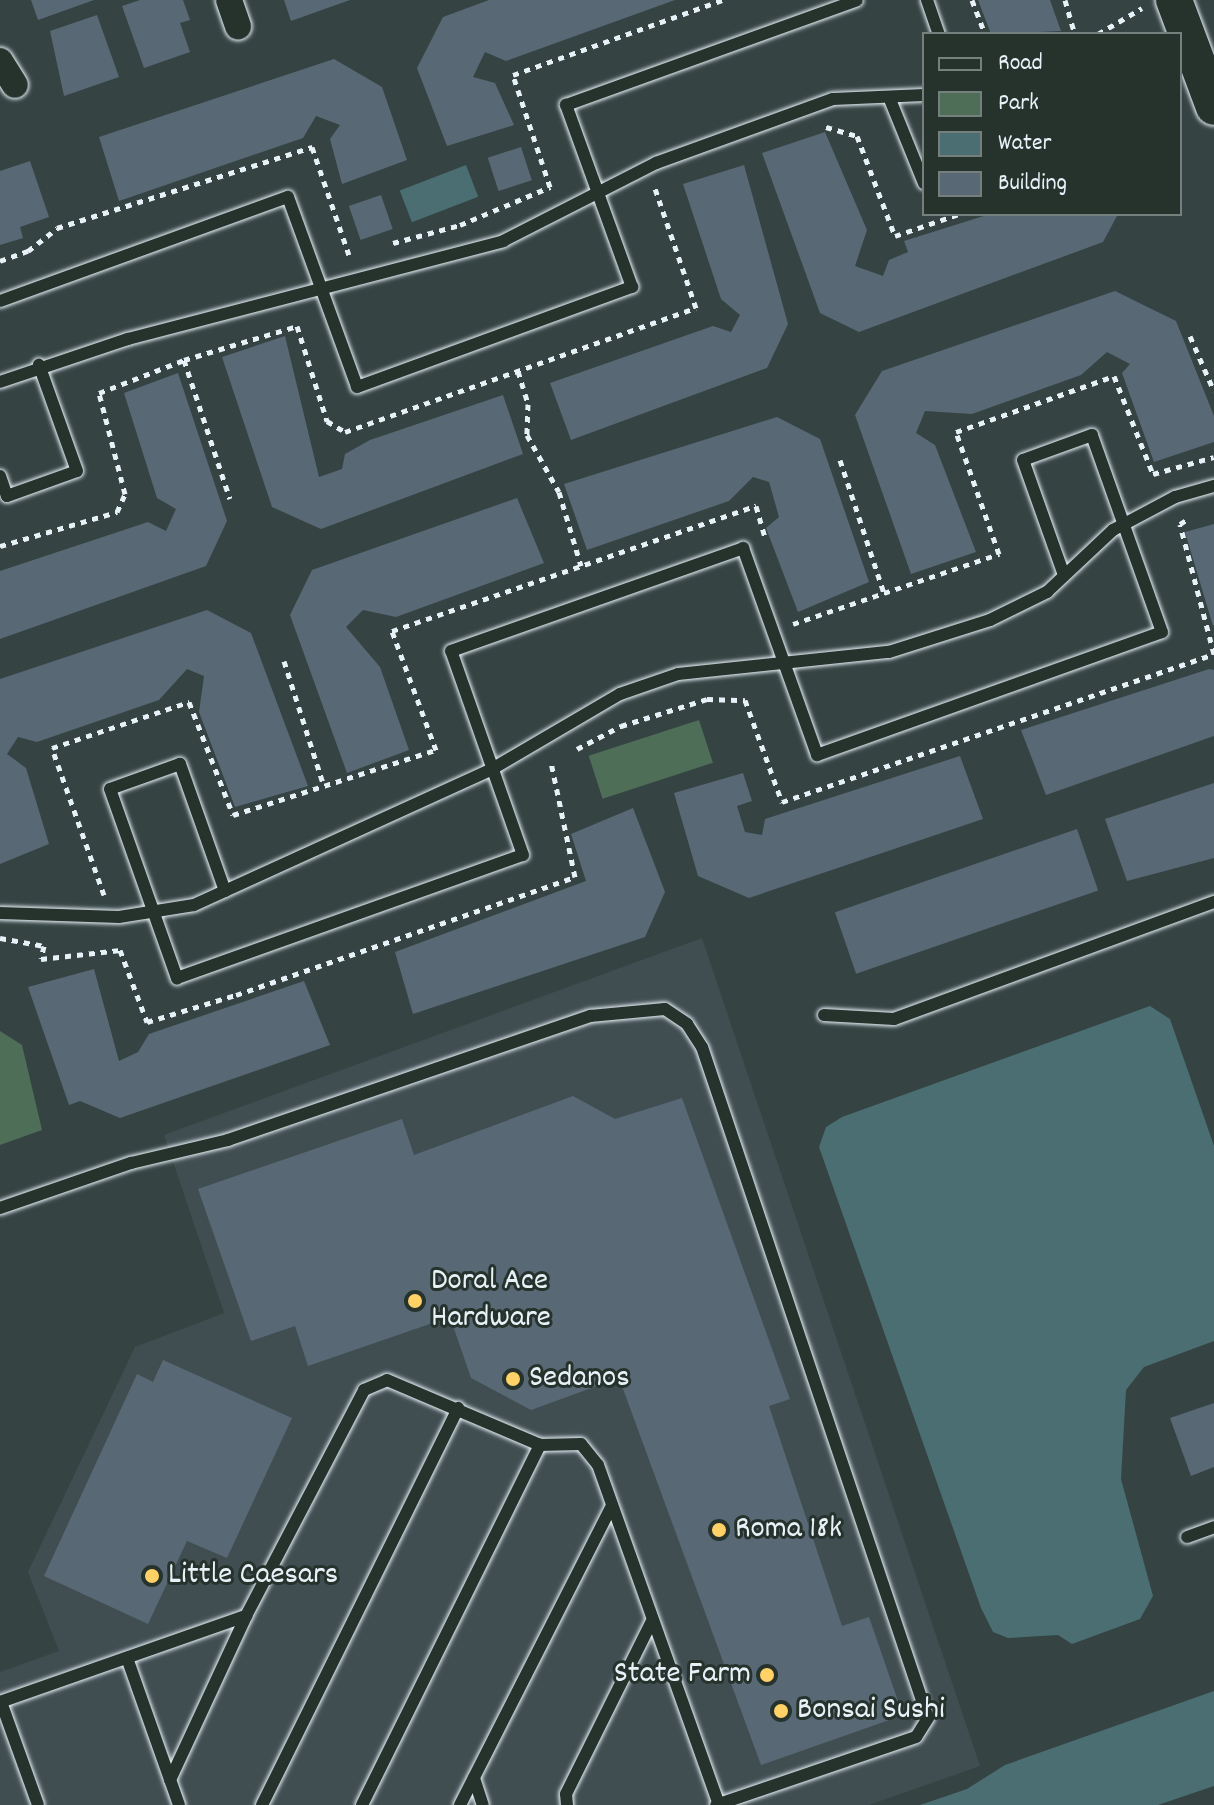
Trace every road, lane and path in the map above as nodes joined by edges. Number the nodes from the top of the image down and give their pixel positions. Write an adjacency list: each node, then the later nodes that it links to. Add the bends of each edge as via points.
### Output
1 (229, 0): 8 (street)
2 (722, 0): 21 (path, via 513,75 550,187 460,225)
3 (857, 0): 20 (lane, via 566,105)
4 (927, 0): 9 (lane)
5 (972, 0): 10 (path)
6 (1065, 0): 11 (path)
7 (1170, 18): 12 (path)
8 (238, 26)
9 (938, 32)
10 (984, 32)
11 (1074, 32)
12 (1107, 32)
13 (1182, 42): 18 (street)
14 (0, 61): 15 (street)
15 (15, 85)
16 (922, 95): 17 (lane)
17 (889, 97): 19 (lane); 20 (lane, via 833,99 656,163)
18 (1214, 107)
19 (922, 178)
20 (598, 194): 24 (lane, via 503,241); 24 (lane, via 632,287 357,387)
21 (389, 244)
22 (360, 252): 23 (path, via 346,256 312,147 57,228 28,251)
23 (0, 261)
24 (322, 289): 25 (lane, via 288,197); 28 (lane)
25 (0, 301)
26 (1190, 336): 31 (path)
27 (184, 360): 35 (path)
28 (39, 365): 30 (lane); 33 (lane, via 77,471 7,496)
29 (518, 371): 38 (path, via 528,404 527,435 559,492)
30 (0, 382)
31 (1214, 391)
32 (840, 460): 40 (path)
33 (0, 476)
34 (1214, 486): 37 (lane)
35 (230, 499)
36 (1202, 511): 43 (path, via 1180,524 1214,654 782,802 745,700 707,699 664,711)
37 (1123, 524): 39 (lane); 39 (lane, via 1092,435 1023,460); 42 (lane, via 1162,632 817,755)
38 (581, 566)
39 (1064, 575): 42 (lane, via 1047,592 990,620 889,652)
40 (884, 593)
41 (284, 661): 46 (path)
42 (785, 665): 45 (lane, via 678,674 620,694); 45 (lane, via 743,548 451,651)
43 (573, 751)
44 (561, 757): 51 (path, via 549,763 566,813 575,877 236,995 147,1022 120,950 41,959 44,946)
45 (492, 769): 47 (lane); 49 (lane, via 523,855 177,978)
46 (324, 786)
47 (225, 891): 49 (lane, via 194,905); 49 (lane, via 180,764 110,789)
48 (1214, 902): 52 (lane, via 894,1019)
49 (153, 911): 50 (lane, via 112,917)
50 (0, 913)
51 (0, 938)
52 (824, 1015)
53 (0, 1208): 72 (lane, via 131,1163 228,1140 590,1016 665,1009 687,1024 702,1047 928,1718 916,1737)
54 (458, 1408): 55 (lane); 59 (lane, via 387,1380 364,1390); 67 (lane)
55 (540, 1445): 56 (lane, via 581,1444 598,1465); 68 (lane)
56 (612, 1505): 60 (lane); 63 (lane)
57 (1214, 1527): 58 (lane)
58 (1187, 1537)
59 (246, 1616): 61 (lane); 64 (lane)
60 (652, 1621): 71 (lane, via 566,1794); 72 (lane)
61 (127, 1658): 62 (lane); 64 (lane)
62 (0, 1702): 65 (lane)
63 (474, 1778): 69 (lane); 70 (lane)
64 (170, 1780): 66 (lane)
65 (38, 1805)
66 (179, 1805)
67 (262, 1805)
68 (362, 1805)
69 (460, 1805)
70 (483, 1805)
71 (567, 1805)
72 (718, 1805)

